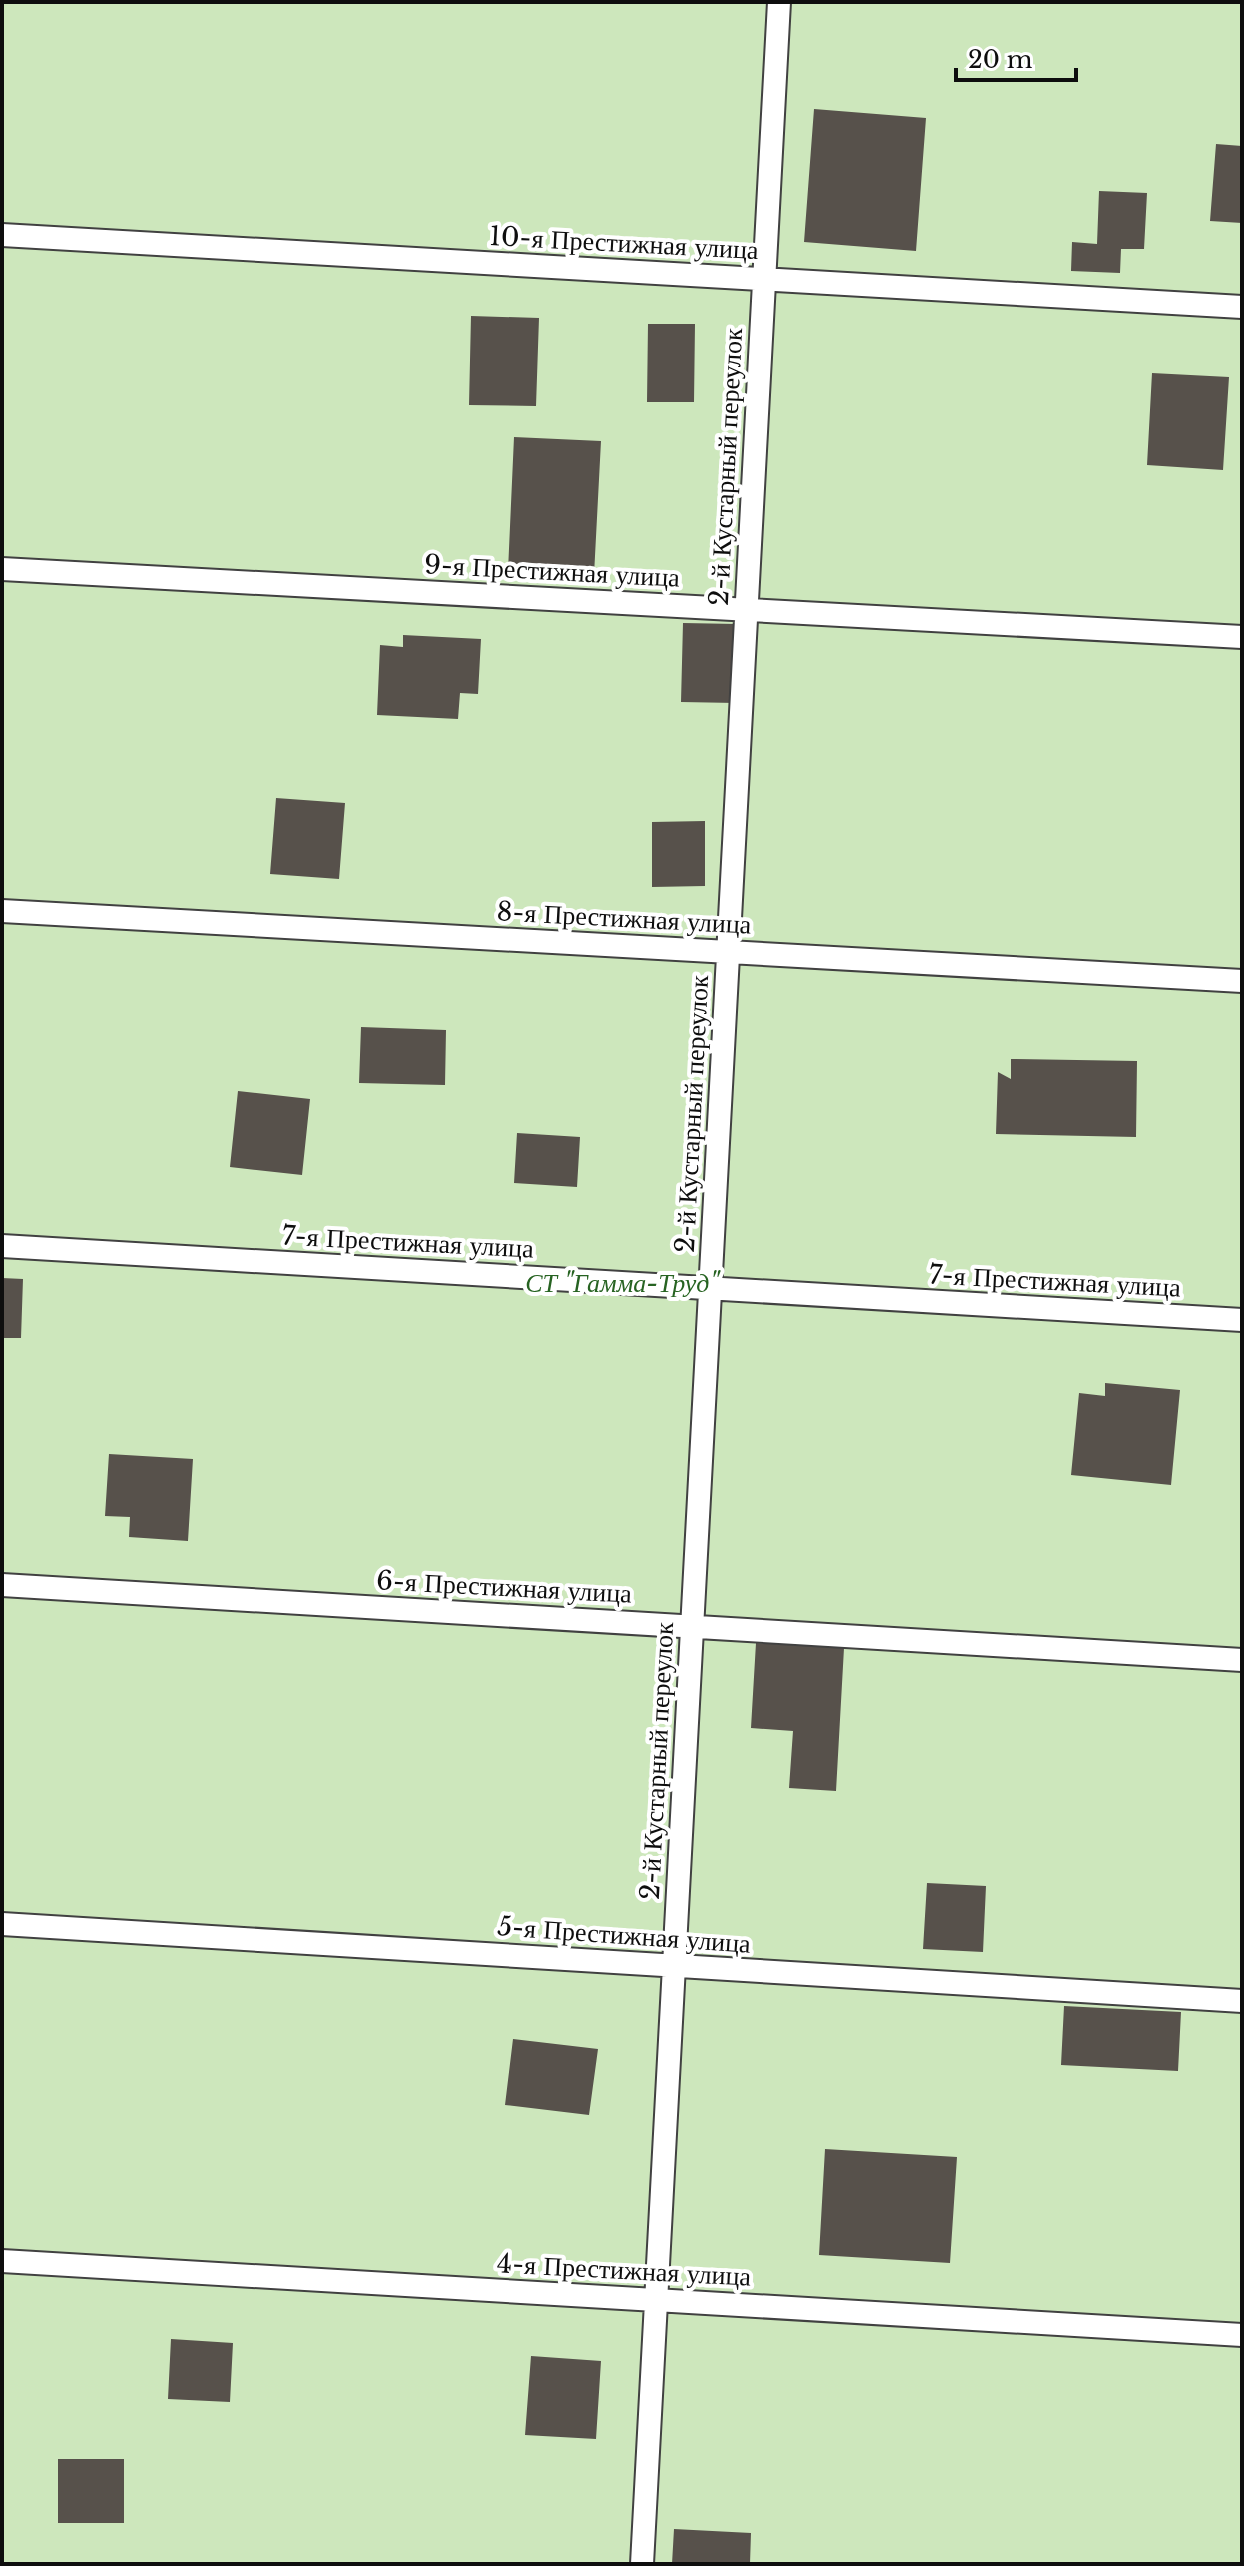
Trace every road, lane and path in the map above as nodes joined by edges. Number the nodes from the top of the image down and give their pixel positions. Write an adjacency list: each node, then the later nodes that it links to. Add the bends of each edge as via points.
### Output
1 (779, 2): 3 (lane, 2-й Кустарный переулок)
2 (2, 235): 3 (lane, 10-я Престижная улица)
3 (764, 279): 4 (lane, 10-я Престижная улица); 6 (lane, 2-й Кустарный переулок)
4 (1242, 307)
5 (2, 569): 6 (lane, 9-я Престижная улица)
6 (746, 610): 7 (lane, 9-я Престижная улица); 9 (lane, 2-й Кустарный переулок)
7 (1242, 637)
8 (2, 911): 9 (lane, 8-я Престижная улица)
9 (728, 952): 10 (lane, 8-я Престижная улица); 12 (lane, 2-й Кустарный переулок)
10 (1242, 981)
11 (2, 1246): 12 (lane, 7-я Престижная улица)
12 (710, 1288): 13 (lane, 7-я Престижная улица); 15 (lane, 2-й Кустарный переулок)
13 (1242, 1320)
14 (2, 1585): 15 (lane, 6-я Престижная улица)
15 (692, 1627): 16 (lane, 6-я Престижная улица); 18 (lane, 2-й Кустарный переулок)
16 (1242, 1660)
17 (2, 1924): 18 (lane, 5-я Престижная улица)
18 (674, 1966): 19 (lane, 5-я Престижная улица); 21 (lane, 2-й Кустарный переулок)
19 (1242, 2001)
20 (2, 2261): 21 (lane, 4-я Престижная улица)
21 (656, 2300): 22 (lane, 4-я Престижная улица); 23 (lane, 2-й Кустарный переулок)
22 (1242, 2335)
23 (642, 2564)

